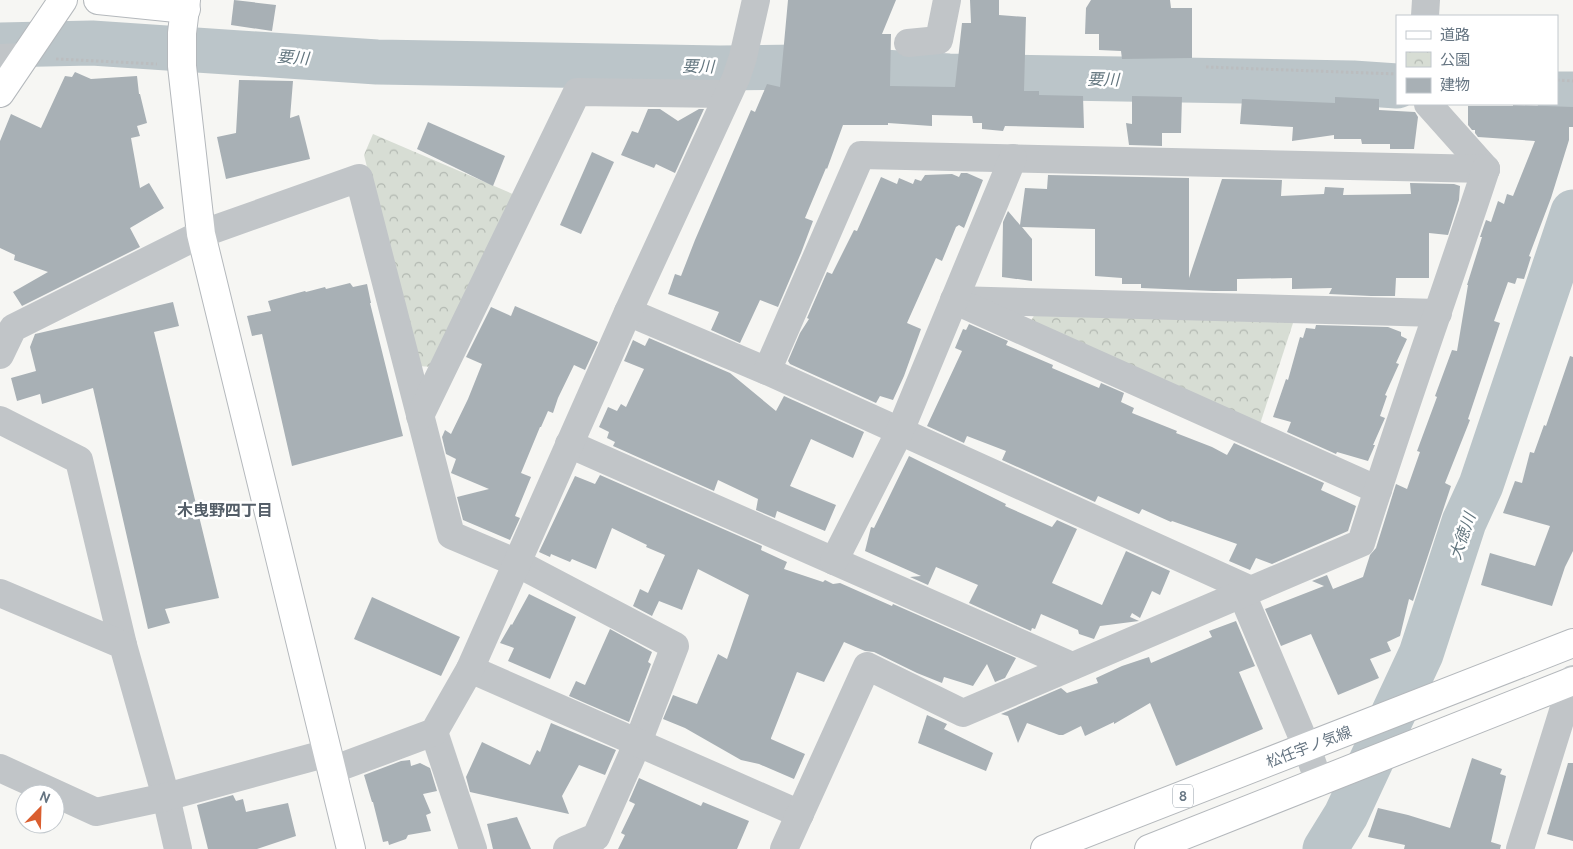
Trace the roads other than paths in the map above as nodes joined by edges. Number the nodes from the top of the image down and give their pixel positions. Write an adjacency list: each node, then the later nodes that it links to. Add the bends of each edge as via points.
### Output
1 (63, 0): 9 (street)
2 (98, 0): 6 (street)
3 (756, 0): 10 (street)
4 (947, 0): 8 (street, via 939,40)
5 (1426, 0): 7 (street)
6 (185, 14): 15 (street, via 182,66)
7 (1425, 15)
8 (908, 43)
9 (20, 51): 11 (street)
10 (736, 76): 17 (street); 21 (street, via 577,92)
11 (0, 93)
12 (1429, 105): 14 (street)
13 (1013, 158): 14 (street); 16 (street); 20 (street, via 861,155)
14 (1486, 169): 18 (street)
15 (201, 234): 19 (street, via 12,328); 21 (street, via 359,178); 38 (street)
16 (954, 300): 18 (street); 23 (street); 25 (street)
17 (628, 312): 20 (street); 24 (street)
18 (1438, 313): 25 (street)
19 (0, 356)
20 (767, 371): 23 (street)
21 (420, 416): 27 (street, via 451,535)
22 (0, 420): 31 (street, via 79,460)
23 (900, 431): 26 (street); 28 (street)
24 (569, 444): 26 (street); 27 (street)
25 (1378, 490): 28 (street, via 1361,543)
26 (834, 561): 32 (street)
27 (517, 563): 33 (street); 36 (street, via 674,646)
28 (1247, 592): 32 (street); 37 (street)
29 (0, 593): 31 (street)
30 (1573, 643): 37 (street, 松任宇ノ気線 / 8)
31 (123, 644): 41 (street)
32 (1072, 666): 42 (street, via 964,713 867,666)
33 (470, 669): 35 (street); 36 (street)
34 (1573, 681): 40 (street); 50 (street)
35 (434, 732): 38 (street); 45 (street)
36 (638, 742): 42 (street); 46 (street, via 596,837)
37 (1314, 745): 40 (street); 48 (street, 松任宇ノ気線 / 8)
38 (330, 762): 41 (street); 44 (street)
39 (0, 768): 41 (street, via 96,812)
40 (1314, 784): 49 (street)
41 (166, 797): 43 (street)
42 (800, 814): 47 (street)
43 (178, 849)
44 (351, 849)
45 (472, 849)
46 (567, 849)
47 (784, 849)
48 (1045, 849)
49 (1149, 849)
50 (1520, 849)

